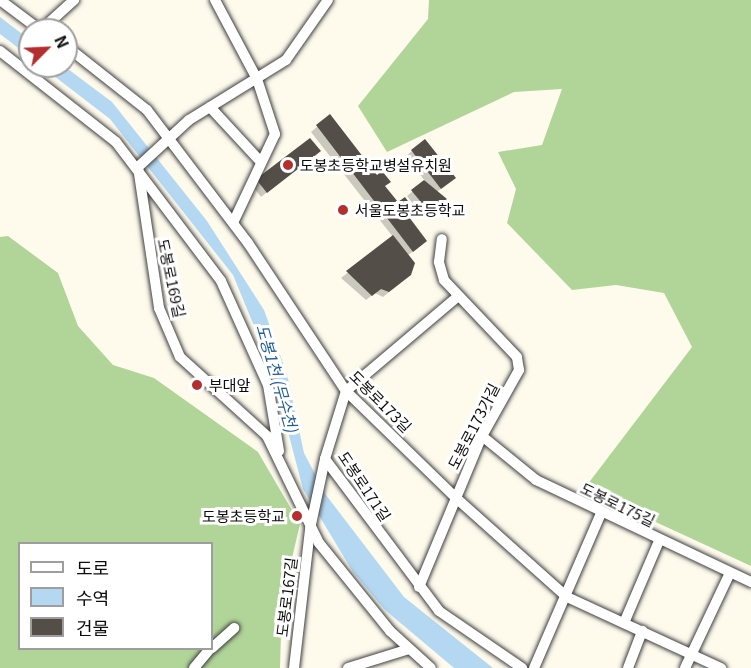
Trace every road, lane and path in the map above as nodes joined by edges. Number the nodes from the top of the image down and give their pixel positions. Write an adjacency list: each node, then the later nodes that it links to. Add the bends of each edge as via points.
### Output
1 (0, 0): 5 (street)
2 (74, 0): 6 (street)
3 (215, 0): 9 (street)
4 (328, 0): 9 (street, via 286,60)
5 (25, 18)
6 (54, 18)
7 (0, 51): 13 (street, 도봉로169길, via 89,116)
8 (78, 55): 11 (street, 도봉로173길, via 128,91)
9 (257, 79): 10 (street); 12 (street, via 275,134)
10 (210, 107): 11 (street); 12 (street)
11 (166, 139): 13 (street); 14 (street, 도봉로173길)
12 (260, 161): 14 (street)
13 (139, 166): 19 (street, 도봉로169길, via 237,308 268,385); 19 (street, 도봉로169길, via 159,308 180,357 250,417)
14 (233, 223): 17 (street, 도봉로173길)
15 (442, 239): 16 (street, via 440,269)
16 (456, 298): 17 (street); 18 (street, 도봉로173가길, via 517,357 519,370)
17 (346, 391): 20 (street, 도봉로171길); 21 (street, 도봉로173길)
18 (482, 436): 21 (street, 도봉로173가길); 22 (street, 도봉로175길, via 536,480)
19 (280, 457): 23 (street, 도봉로169길)
20 (324, 464): 23 (street, 도봉로167길); 27 (street, 도봉로171길)
21 (455, 497): 27 (street); 28 (street, 도봉로173길)
22 (601, 513): 24 (street, 도봉로175길); 28 (street)
23 (310, 526): 33 (street, 도봉로169길); 37 (street, 도봉로167길)
24 (659, 542): 25 (street, 도봉로175길); 29 (street)
25 (729, 574): 26 (street, 도봉로175길); 35 (street)
26 (751, 582)
27 (419, 587): 40 (street, 도봉로171길, via 451,622)
28 (567, 597): 29 (street, 도봉로173길); 41 (street)
29 (624, 623): 31 (street, 도봉로173길)
30 (234, 628): 32 (street)
31 (642, 631): 35 (street, 도봉로173길); 42 (street)
32 (213, 646)
33 (409, 649): 38 (street); 39 (street, 도봉로169길)
34 (209, 650): 36 (street)
35 (691, 654): 43 (street); 44 (street, 도봉로173길)
36 (194, 668)
37 (294, 668)
38 (348, 668)
39 (432, 668)
40 (522, 668)
41 (534, 668)
42 (628, 668)
43 (685, 668)
44 (721, 668)

